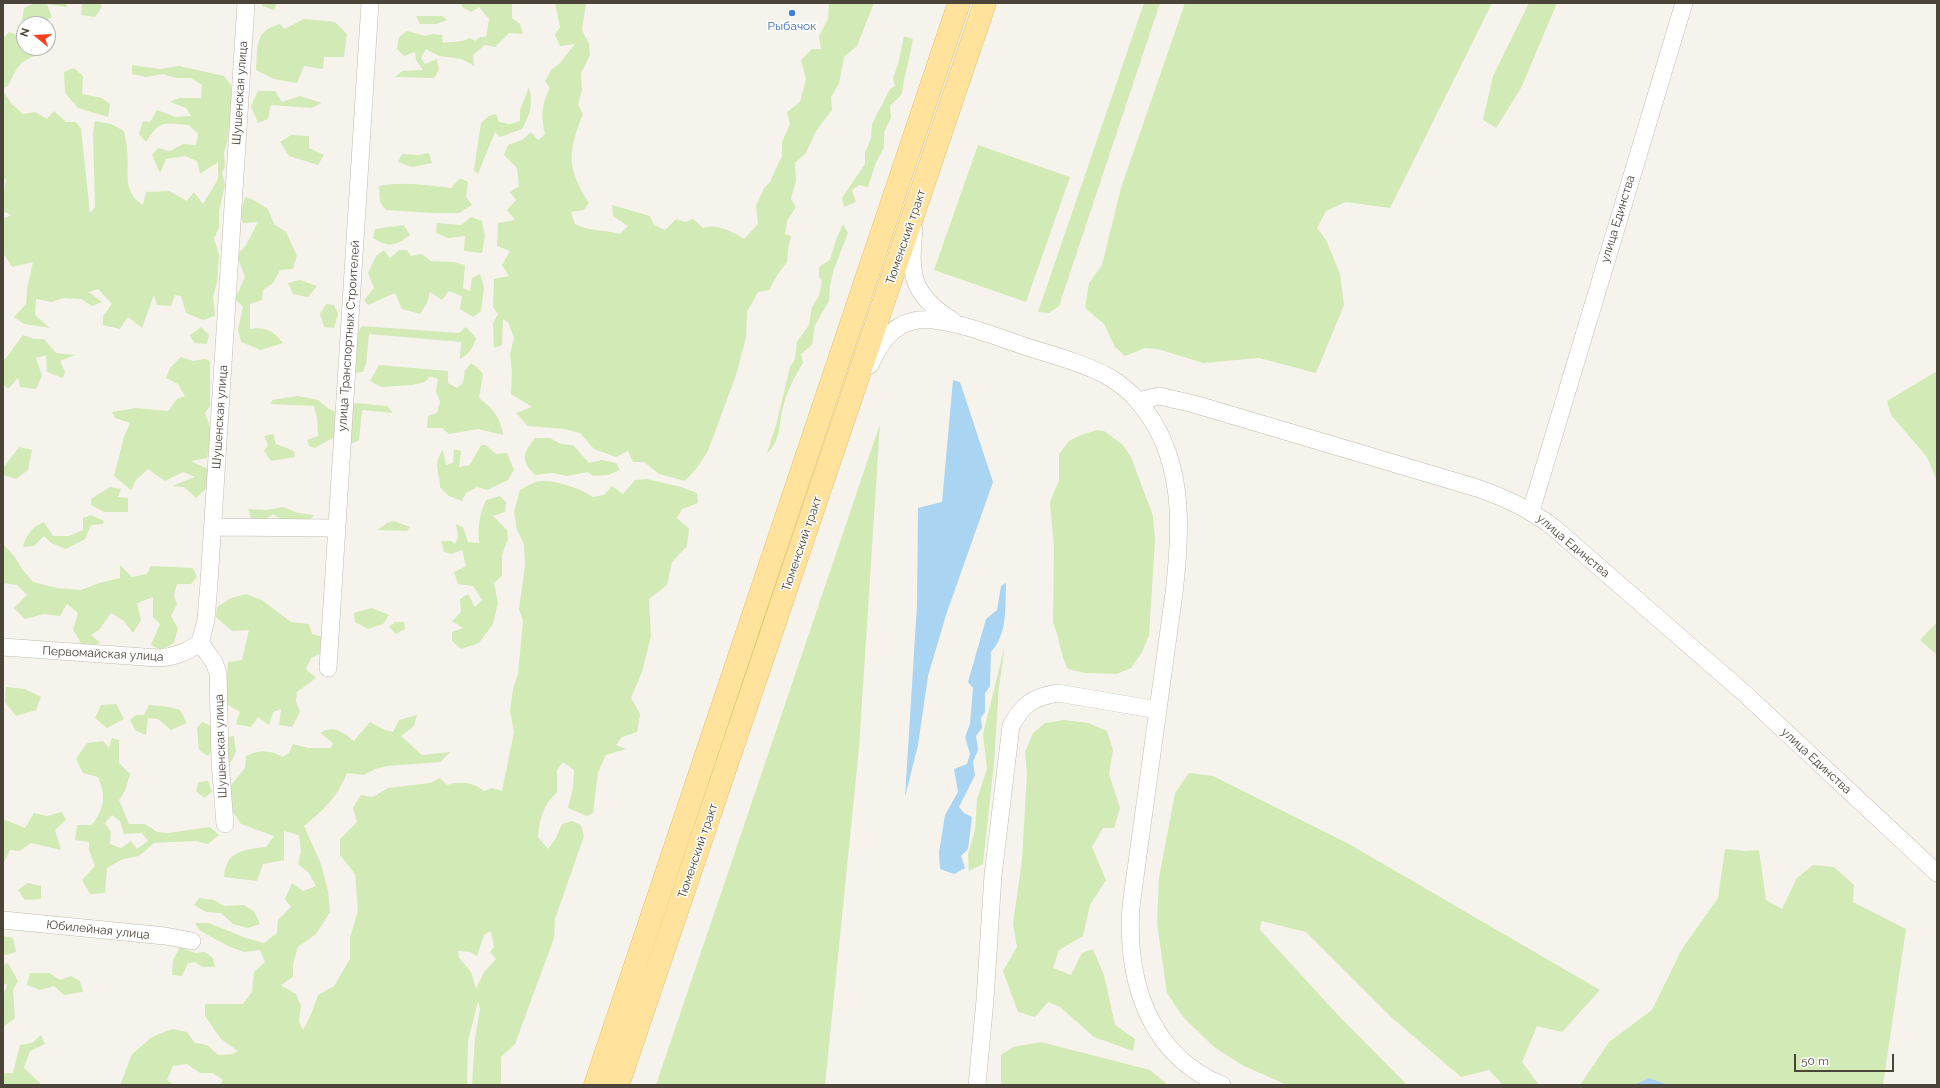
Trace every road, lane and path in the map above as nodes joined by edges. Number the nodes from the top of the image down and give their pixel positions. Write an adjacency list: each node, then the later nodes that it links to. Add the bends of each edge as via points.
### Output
1 (246, 3): 11 (street, Шушенская улица)
2 (370, 3): 12 (street, улица Транспортных Строителей)
3 (985, 3): 6 (main road, Тюменский тракт)
4 (1684, 3): 10 (street, улица Единства)
5 (958, 6): 21 (main road, Тюменский тракт)
6 (917, 203): 7 (street, via 912,256 912,270 916,282 934,309); 8 (main road, Тюменский тракт)
7 (960, 325): 8 (street, via 922,319 893,330 881,344); 9 (street, via 1109,377)
8 (850, 400): 22 (main road, Тюменский тракт)
9 (1138, 400): 10 (street, via 1159,396 1194,404 1477,488 1509,499); 16 (street, via 1165,446 1176,483 1180,518 1178,562)
10 (1531, 511): 18 (street, улица Единства, via 1553,527 1743,692)
11 (213, 528): 12 (street); 13 (street, Шушенская улица, via 206,620)
12 (336, 528): 15 (street, улица Транспортных Строителей)
13 (200, 643): 14 (street, Первомайская улица, via 174,657 158,658); 17 (street, Шушенская улица, via 214,662 218,673 220,761)
14 (3, 647)
15 (328, 668)
16 (1158, 710): 23 (street, via 1058,693 1033,699 1016,715 1011,726 993,875); 24 (street, via 1131,906 1130,946 1148,1013 1157,1032 1180,1060 1196,1072)
17 (225, 824)
18 (1937, 873)
19 (3, 920): 20 (street, Юбилейная улица)
20 (192, 941)
21 (595, 1085)
22 (618, 1085)
23 (977, 1085)
24 (1222, 1085)

